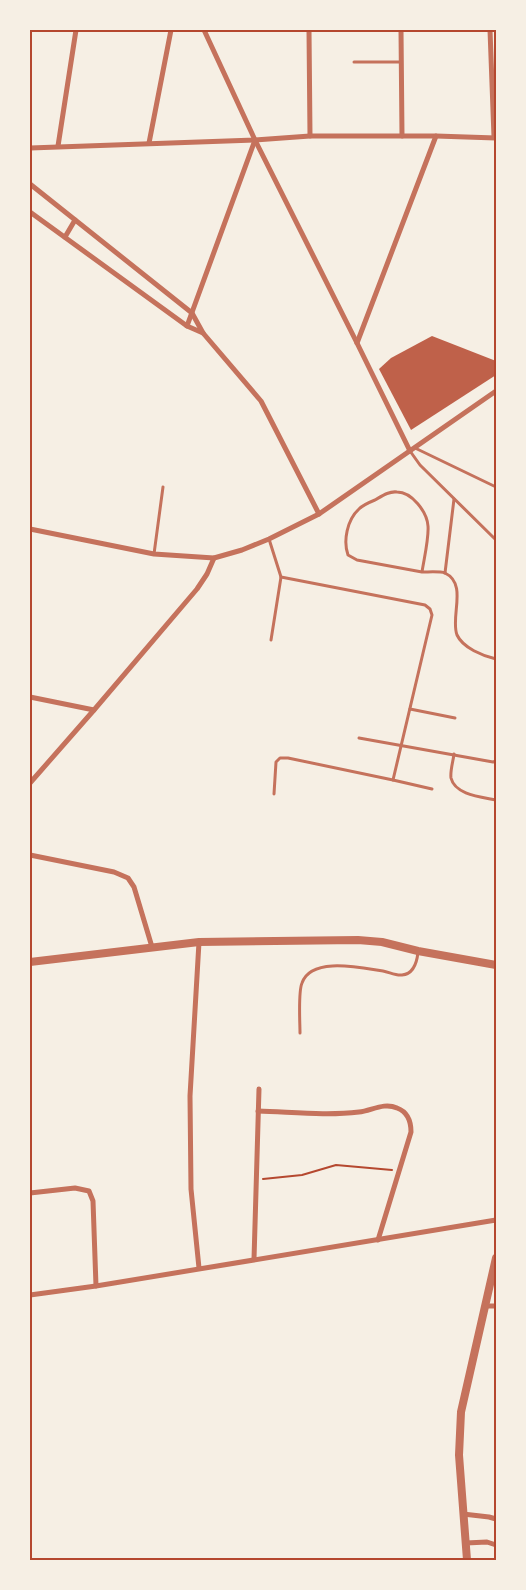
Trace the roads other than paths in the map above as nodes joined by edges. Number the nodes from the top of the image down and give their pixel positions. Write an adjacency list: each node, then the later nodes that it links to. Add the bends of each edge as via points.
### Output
1 (76, 30): 17 (street)
2 (171, 30): 16 (street)
3 (204, 30): 8 (street)
4 (210, 30): 8 (street)
5 (309, 30): 11 (street)
6 (401, 30): 10 (street)
7 (490, 30): 14 (street)
8 (208, 38): 15 (street)
9 (354, 62): 10 (lane)
10 (401, 62): 12 (street)
11 (310, 136): 12 (street); 15 (street)
12 (402, 136): 13 (street)
13 (436, 136): 14 (street); 26 (street)
14 (495, 138)
15 (254, 140): 16 (street); 23 (street); 26 (street)
16 (149, 143): 17 (street)
17 (58, 146): 18 (street)
18 (30, 148)
19 (30, 184): 21 (street)
20 (30, 212): 22 (street)
21 (76, 220): 22 (street); 23 (street)
22 (65, 237): 24 (street)
23 (192, 313): 24 (street); 25 (street)
24 (187, 326): 25 (street)
25 (203, 333): 32 (street, via 261,401)
26 (357, 343): 28 (street)
27 (496, 391): 28 (street)
28 (413, 449): 29 (lane); 31 (lane, via 420,465); 32 (street)
29 (496, 486)
30 (162, 487): 36 (lane)
31 (454, 499): 35 (lane); 39 (lane)
32 (319, 514): 34 (street)
33 (30, 529): 36 (street)
34 (269, 540): 37 (street); 40 (lane)
35 (496, 540)
36 (154, 554): 37 (street)
37 (214, 558): 45 (street, via 197,589)
38 (422, 572): 38 (lane, via 357,560 348,555 346,537 359,508 387,493 398,491 418,505 425,513 428,527); 39 (lane)
39 (445, 573): 42 (lane, via 454,581 457,593 455,627 458,637 469,648)
40 (281, 577): 41 (lane); 44 (lane, via 425,605 430,609 432,615)
41 (271, 640)
42 (496, 659)
43 (30, 697): 45 (street)
44 (410, 709): 46 (lane); 48 (lane)
45 (94, 710): 52 (street)
46 (455, 718)
47 (359, 738): 48 (lane)
48 (402, 745): 49 (lane); 51 (lane)
49 (454, 754): 50 (lane); 55 (lane, via 451,777 454,785 473,795)
50 (496, 761)
51 (393, 780): 53 (lane); 54 (lane, via 280,758 276,762)
52 (30, 783)
53 (432, 789)
54 (274, 794)
55 (496, 800)
56 (30, 855): 58 (street, via 114,872 128,878)
57 (199, 942): 58 (street); 59 (street, via 358,940); 70 (street, via 190,1096 191,1189)
58 (152, 947): 60 (street)
59 (418, 950): 61 (street); 62 (lane, via 413,970 402,976 330,965 314,969 301,984)
60 (30, 962)
61 (496, 965)
62 (300, 1033)
63 (259, 1089): 64 (street)
64 (258, 1111): 67 (street, via 336,1114 384,1106 398,1108 406,1114 410,1132); 69 (street)
65 (30, 1193): 72 (street, via 76,1188 89,1191 93,1201)
66 (496, 1220): 67 (street)
67 (378, 1240): 69 (street)
68 (496, 1258): 71 (street)
69 (254, 1259): 70 (street)
70 (200, 1268): 72 (street)
71 (494, 1278): 74 (street)
72 (96, 1286): 73 (street)
73 (30, 1295)
74 (485, 1306): 75 (street); 76 (street, via 461,1412 459,1455)
75 (496, 1306)
76 (463, 1514): 77 (street); 78 (street)
77 (496, 1519)
78 (466, 1544): 79 (street, via 487,1542); 80 (street)
79 (496, 1545)
80 (467, 1560)

